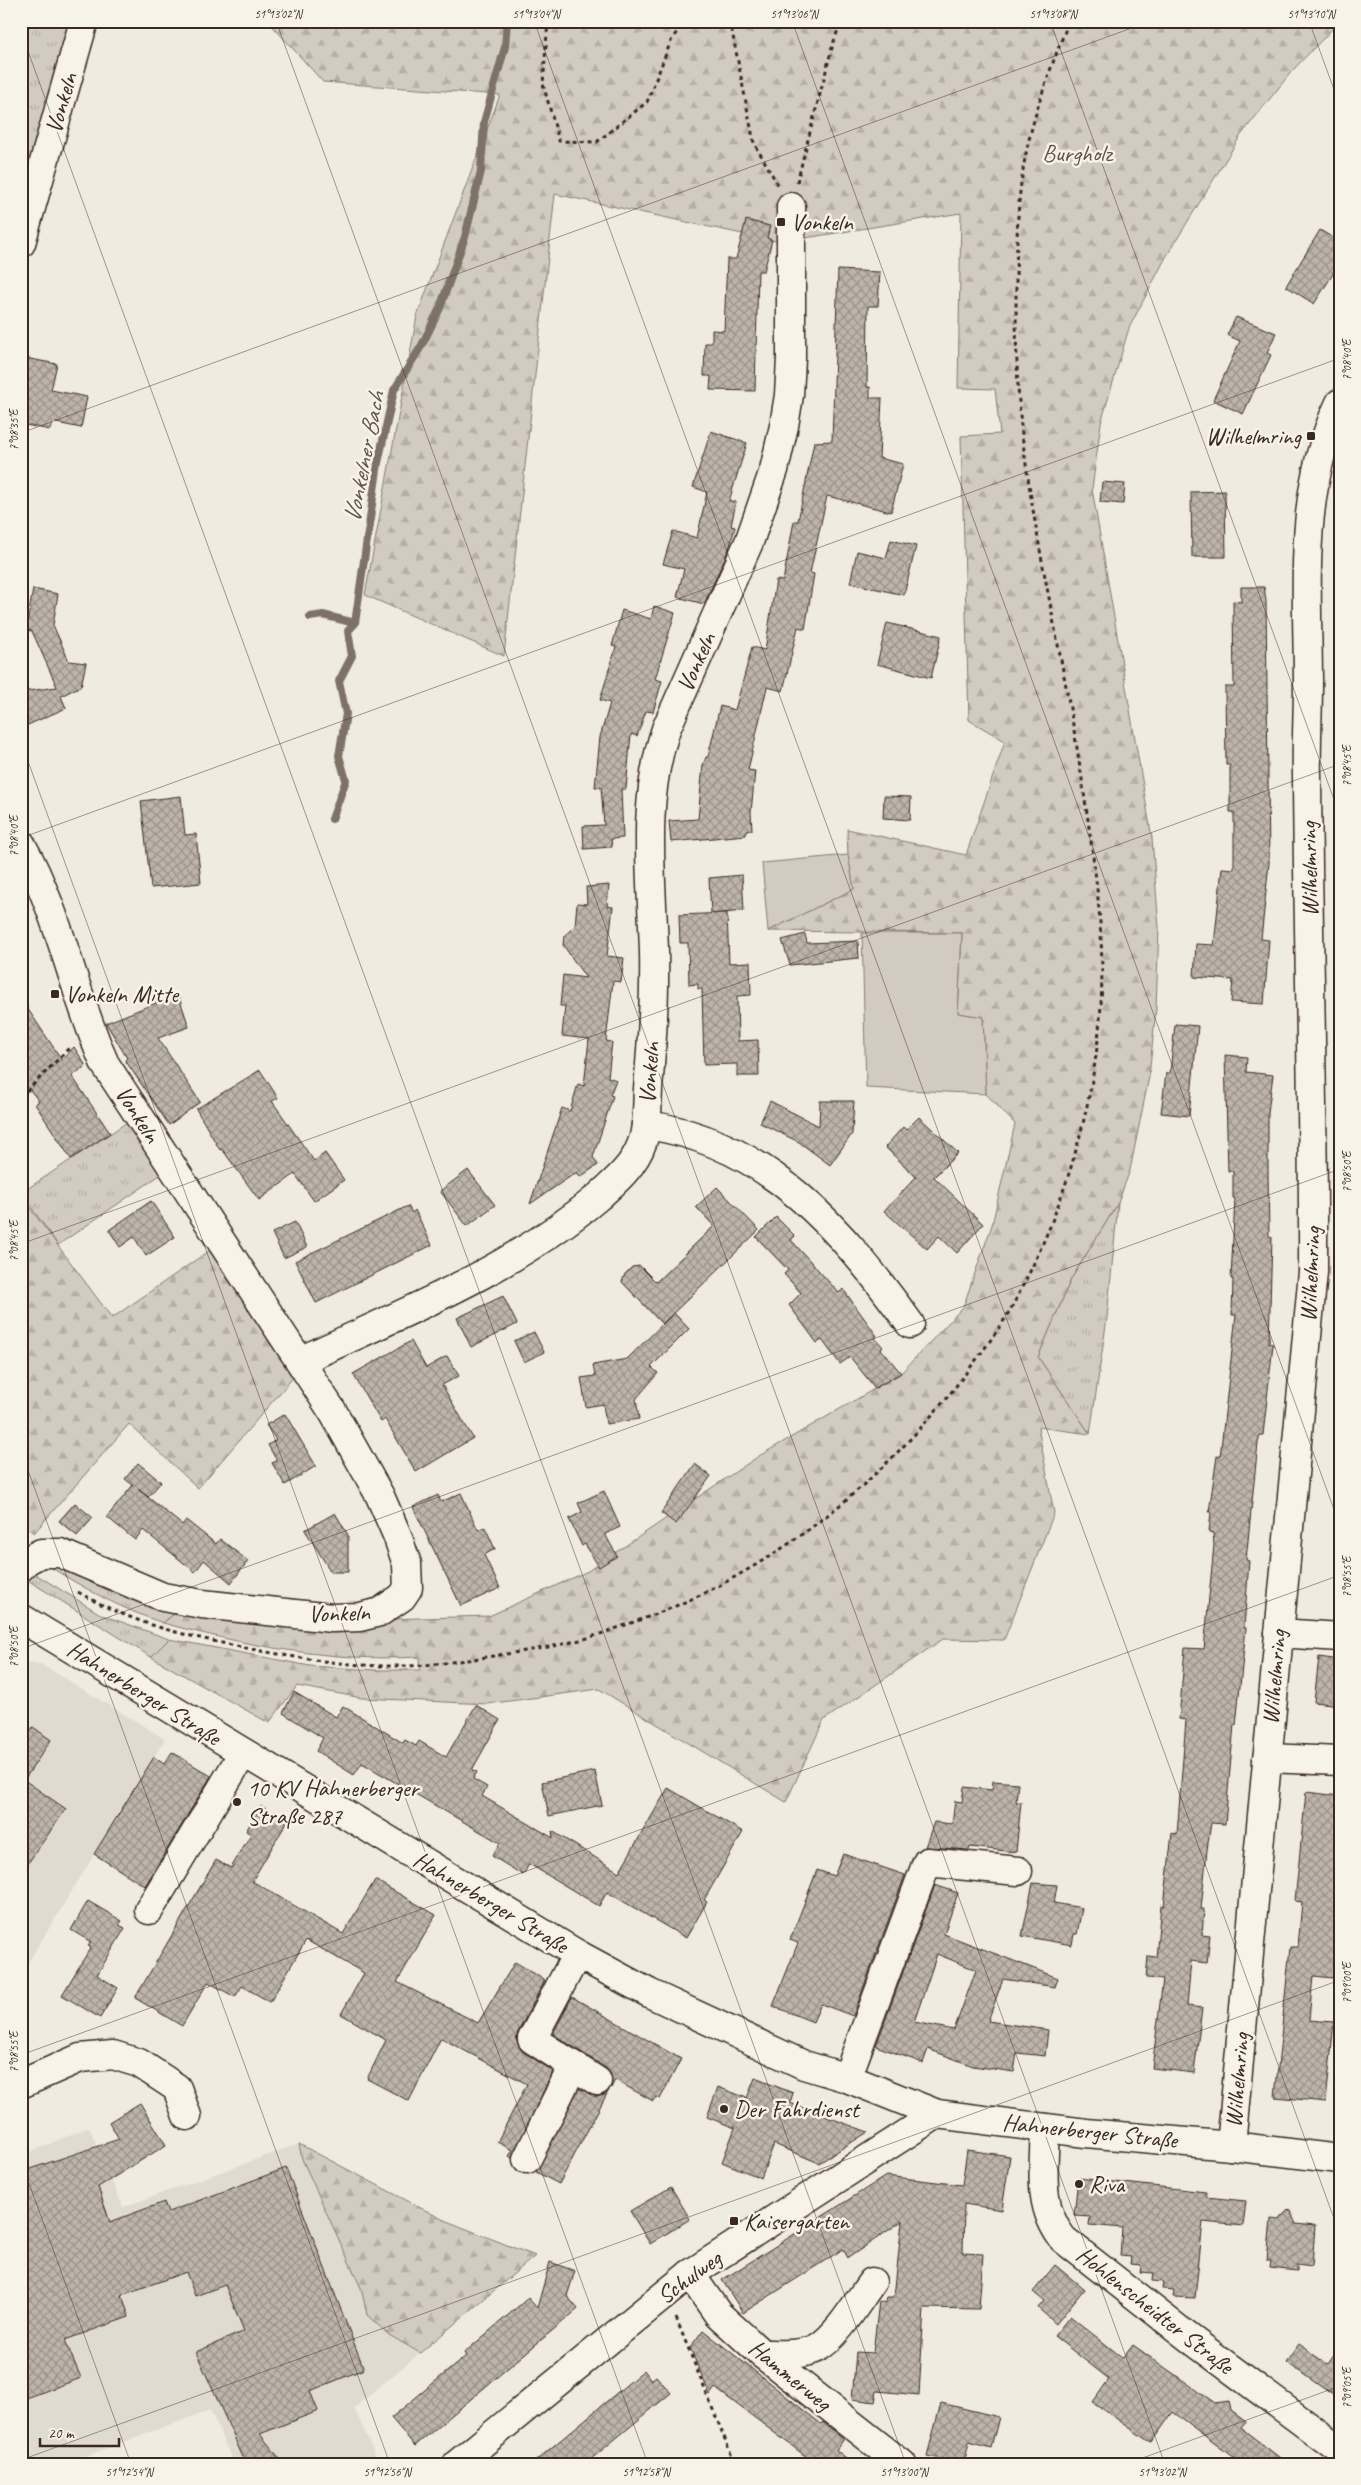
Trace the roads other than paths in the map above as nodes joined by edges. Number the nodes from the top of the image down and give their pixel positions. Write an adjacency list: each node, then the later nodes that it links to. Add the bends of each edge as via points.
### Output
1 (84, 21): 3 (street, Vonkeln)
2 (791, 207): 6 (street, Vonkeln, via 791,359 789,395 778,453 749,542 666,729 658,754 649,808 654,973)
3 (21, 243)
4 (1340, 403): 11 (street, Wilhelmring, via 1328,432 1310,501 1306,774 1314,1140 1313,1272)
5 (21, 844): 8 (street, Vonkeln, via 48,903 88,1028 105,1064)
6 (646, 1125): 7 (street, Vonkeln, via 671,1128 713,1143 749,1162 806,1200 871,1270); 8 (street, Vonkeln, via 643,1141 629,1167 579,1213 488,1272)
7 (910, 1324)
8 (300, 1362): 9 (street, Vonkeln, via 333,1412 380,1496 397,1535 409,1580 402,1597 380,1612 360,1617 305,1616 163,1597 60,1553 41,1553)
9 (21, 1567)
10 (21, 1618): 13 (street, Hahnerberger Straße)
11 (1279, 1633): 12 (street); 14 (street, Wilhelmring)
12 (1340, 1637)
13 (243, 1753): 17 (street); 18 (street, Hahnerberger Straße)
14 (1267, 1758): 15 (street); 26 (street, Wilhelmring)
15 (1340, 1761)
16 (1018, 1871): 20 (street, via 927,1862)
17 (149, 1910)
18 (577, 1954): 19 (street, via 532,2039); 20 (street, Hahnerberger Straße, via 683,2009 804,2065)
19 (574, 2066): 21 (street); 28 (street)
20 (847, 2078): 23 (street, Hahnerberger Straße)
21 (597, 2081)
22 (21, 2084): 24 (street, via 80,2058 113,2055 139,2062 177,2088)
23 (937, 2114): 25 (street, Hahnerberger Straße); 29 (street, Schulweg)
24 (187, 2116)
25 (1045, 2128): 26 (street, Hahnerberger Straße); 32 (street, Hohlenscheidter Straße, via 1046,2211 1063,2239)
26 (1231, 2146): 27 (street, Hahnerberger Straße)
27 (1340, 2158)
28 (527, 2159)
29 (690, 2274): 31 (street, Hammerweg, via 718,2314); 33 (street, Schulweg)
30 (872, 2282): 31 (street, via 830,2338 816,2348 800,2353)
31 (762, 2354): 34 (street, Hammerweg)
32 (1340, 2450)
33 (457, 2464)
34 (902, 2464)

